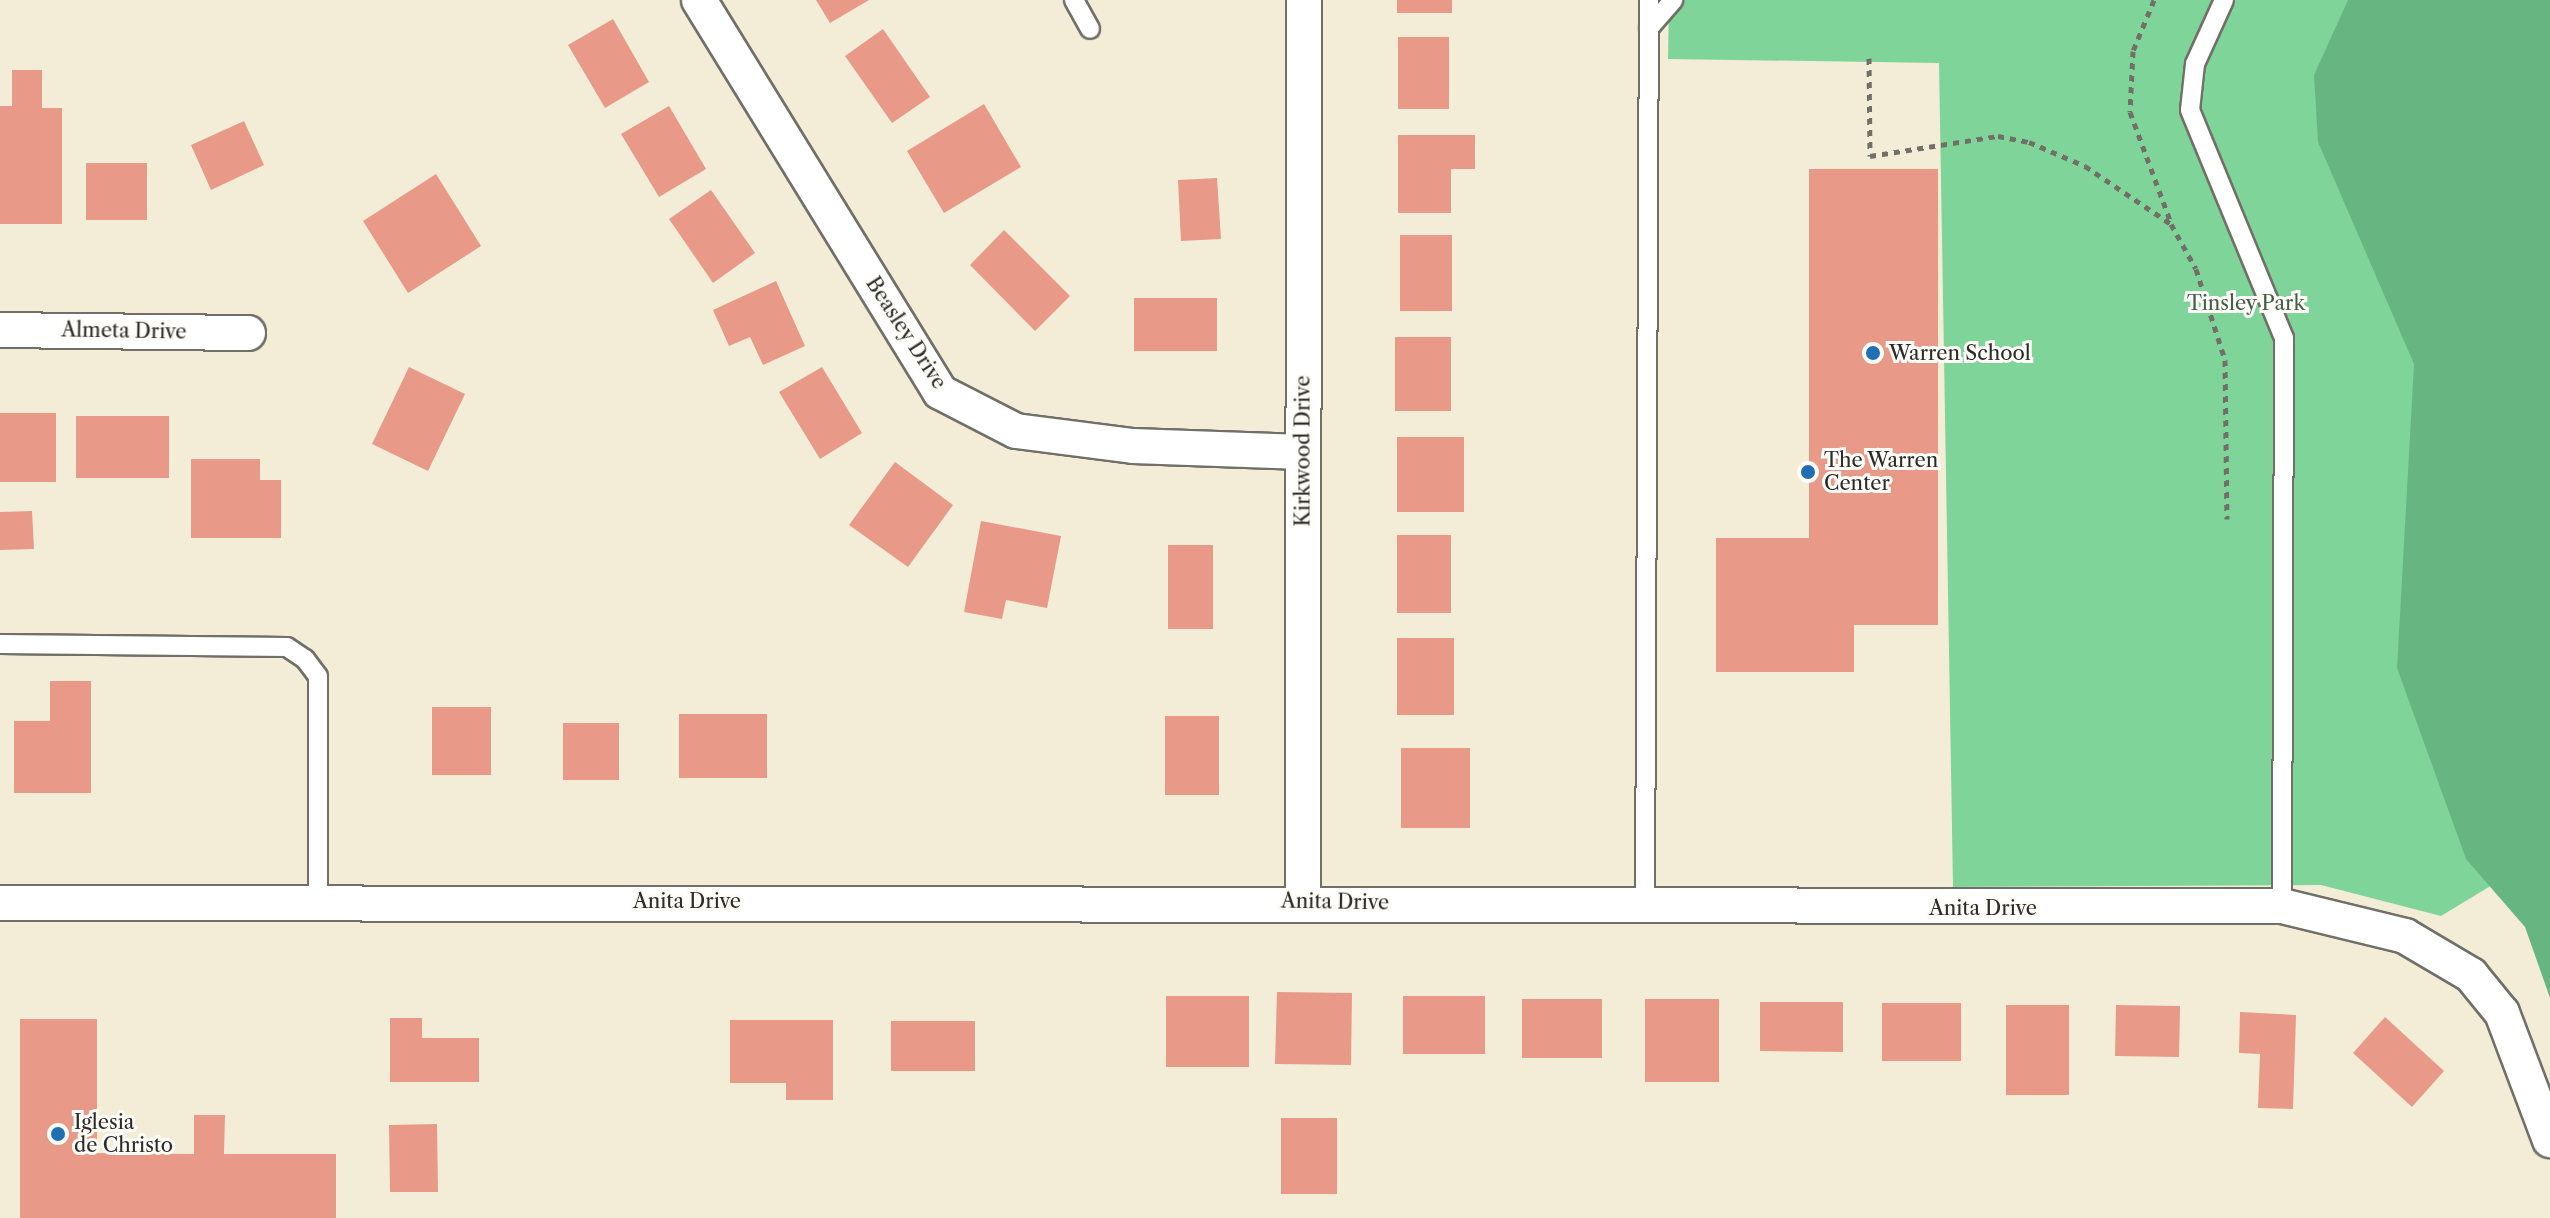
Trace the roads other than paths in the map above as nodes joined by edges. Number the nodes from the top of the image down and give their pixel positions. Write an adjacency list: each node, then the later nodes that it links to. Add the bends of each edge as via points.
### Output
1 (699, 0): 11 (street, Beasley Drive, via 940,392 1016,431 1133,446)
2 (1074, 0): 8 (lane)
3 (1304, 0): 11 (street, Kirkwood Drive)
4 (1649, 0): 7 (lane)
5 (1673, 0): 7 (lane)
6 (2224, 0): 17 (lane, via 2195,64 2190,110 2284,338)
7 (1649, 28): 16 (lane)
8 (1090, 29)
9 (0, 330): 10 (street, Almeta Drive)
10 (248, 333)
11 (1303, 452): 14 (street, Kirkwood Drive)
12 (0, 644): 13 (lane, via 287,647 305,659 318,676)
13 (318, 900): 14 (street, Anita Drive); 15 (street, Anita Drive)
14 (1303, 901): 16 (street, Anita Drive)
15 (0, 903)
16 (1645, 906): 17 (street, Anita Drive)
17 (2282, 906): 18 (street, Anita Drive, via 2405,936 2471,975 2502,1013)
18 (2550, 1140)

